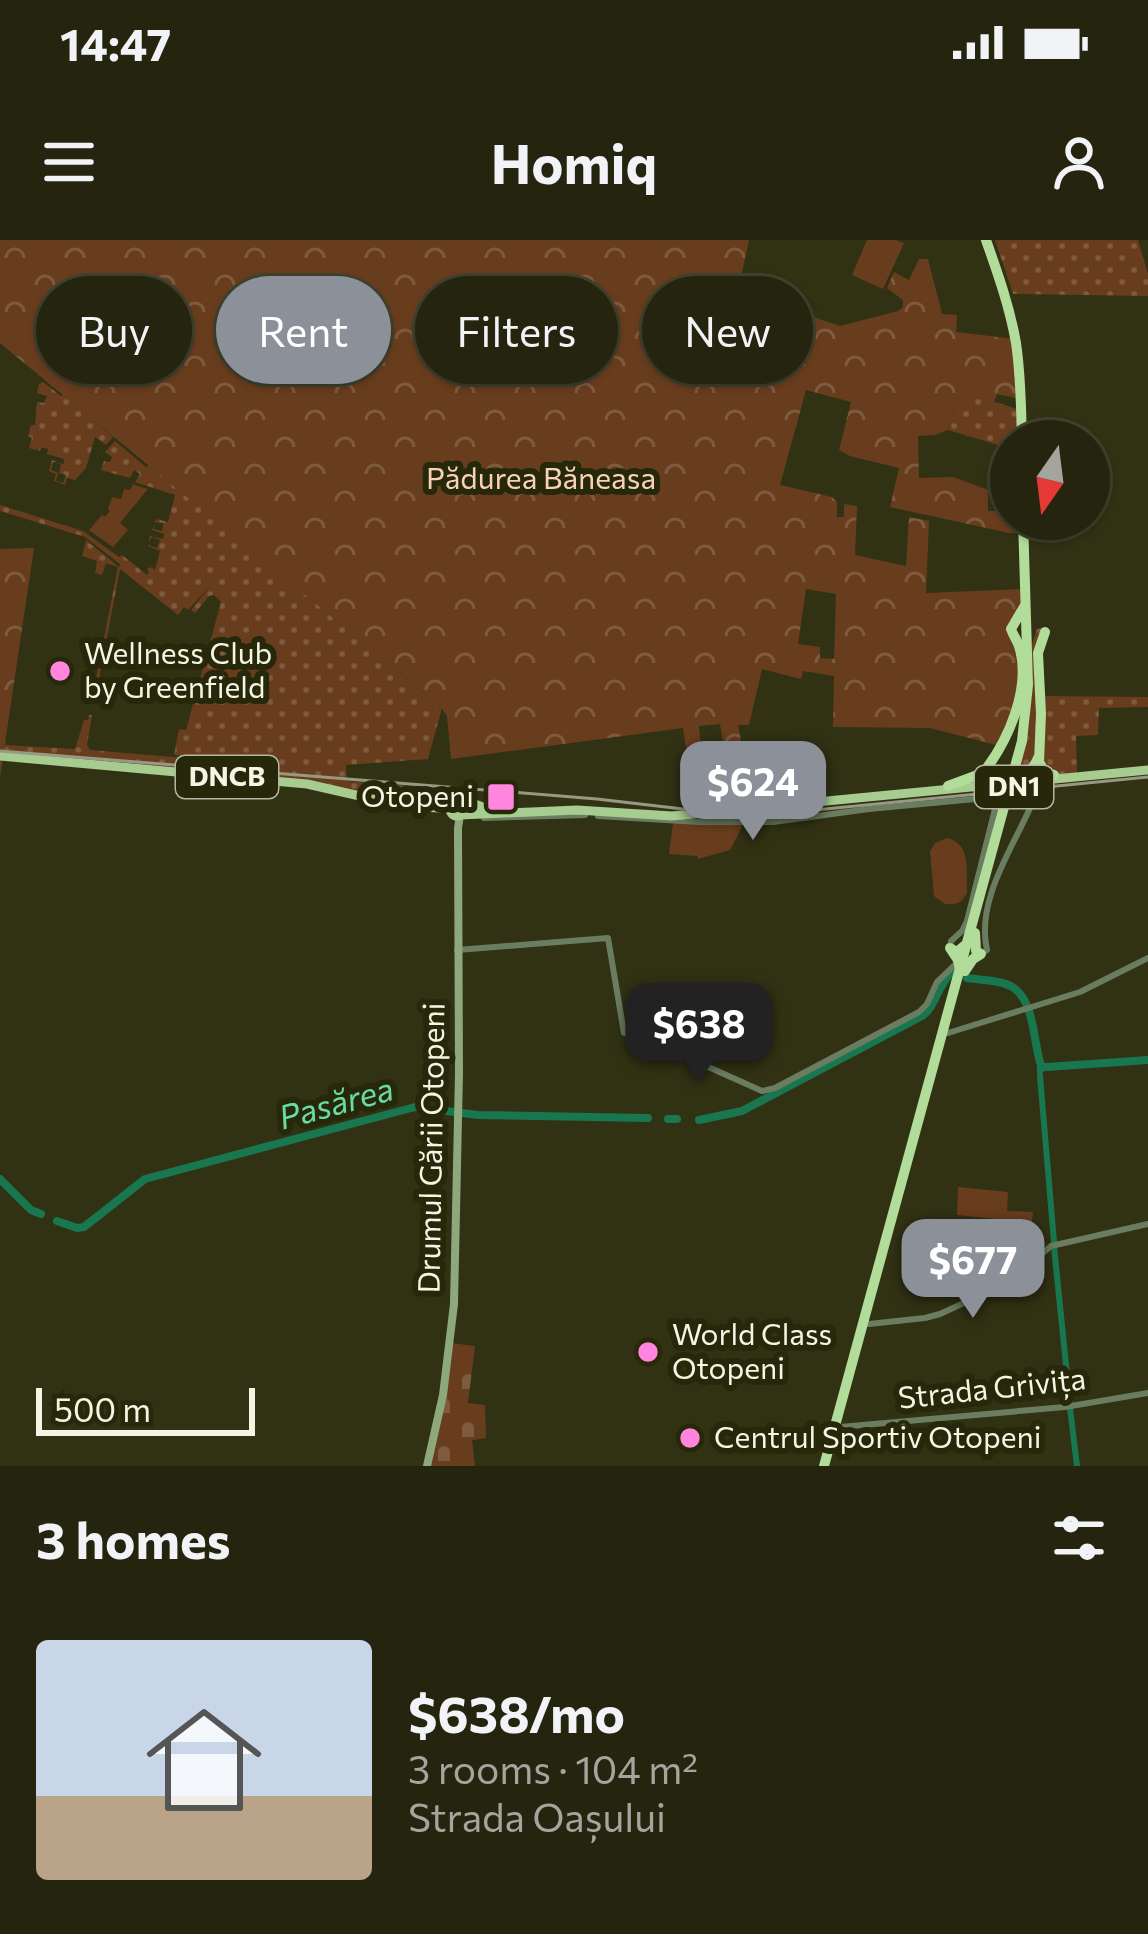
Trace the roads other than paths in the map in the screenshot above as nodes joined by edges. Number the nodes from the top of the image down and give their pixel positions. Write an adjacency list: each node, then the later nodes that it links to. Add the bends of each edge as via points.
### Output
1 (988, 240): 2 (highway, via 1021,344)
2 (1023, 420)
3 (1026, 540): 4 (highway, DN1)
4 (1028, 605): 5 (highway); 6 (highway); 7 (highway, DN1)
5 (1046, 632): 7 (highway, via 1036,629); 8 (highway, via 1038,653)
6 (1012, 634): 7 (highway, via 1022,627); 11 (highway, via 1020,699)
7 (1030, 648): 20 (highway, DN1, via 1022,741)
8 (1039, 753): 11 (highway, via 1022,775); 12 (highway, via 1043,770)
9 (0, 758): 16 (main road, DNCB, via 308,784); 19 (main road, DNCB, via 309,789)
10 (1148, 768): 11 (main road, DNCB); 12 (main road, DNCB)
11 (995, 772): 12 (main road, DNCB); 13 (highway); 14 (main road, DNCB)
12 (1054, 775)
13 (948, 786): 14 (main road, DNCB)
14 (898, 793): 18 (main road, DNCB, via 672,816)
15 (998, 797): 19 (street, via 773,822); 21 (street, via 969,917); 23 (street, via 1029,794 1032,802 998,874)
16 (416, 806): 17 (main road, via 457,798); 19 (main road, DNCB)
17 (491, 810): 18 (main road, DNCB); 19 (main road, DNCB)
18 (532, 811): 19 (main road, DNCB)
19 (456, 813): 22 (main road, Drumul Gării Otopeni)
20 (974, 926): 21 (highway, via 961,950); 23 (highway); 25 (highway, DN1)
21 (950, 948): 25 (highway)
22 (457, 950): 25 (street, via 609,938 625,1034 762,1091 919,1012 938,982); 31 (main road, Drumul Gării Otopeni, via 452,1343)
23 (981, 954): 25 (highway)
24 (1148, 958): 26 (street, via 1080,992)
25 (963, 965): 26 (highway, DN1); 32 (highway, DN1)
26 (948, 1033): 28 (highway, DN1)
27 (1148, 1224): 28 (street, via 1051,1246 1009,1282 935,1316)
28 (868, 1324): 30 (highway, DN1)
29 (1148, 1393): 30 (street, Strada Grivița)
30 (840, 1427): 32 (highway, DN1)
31 (427, 1466)
32 (827, 1466)

